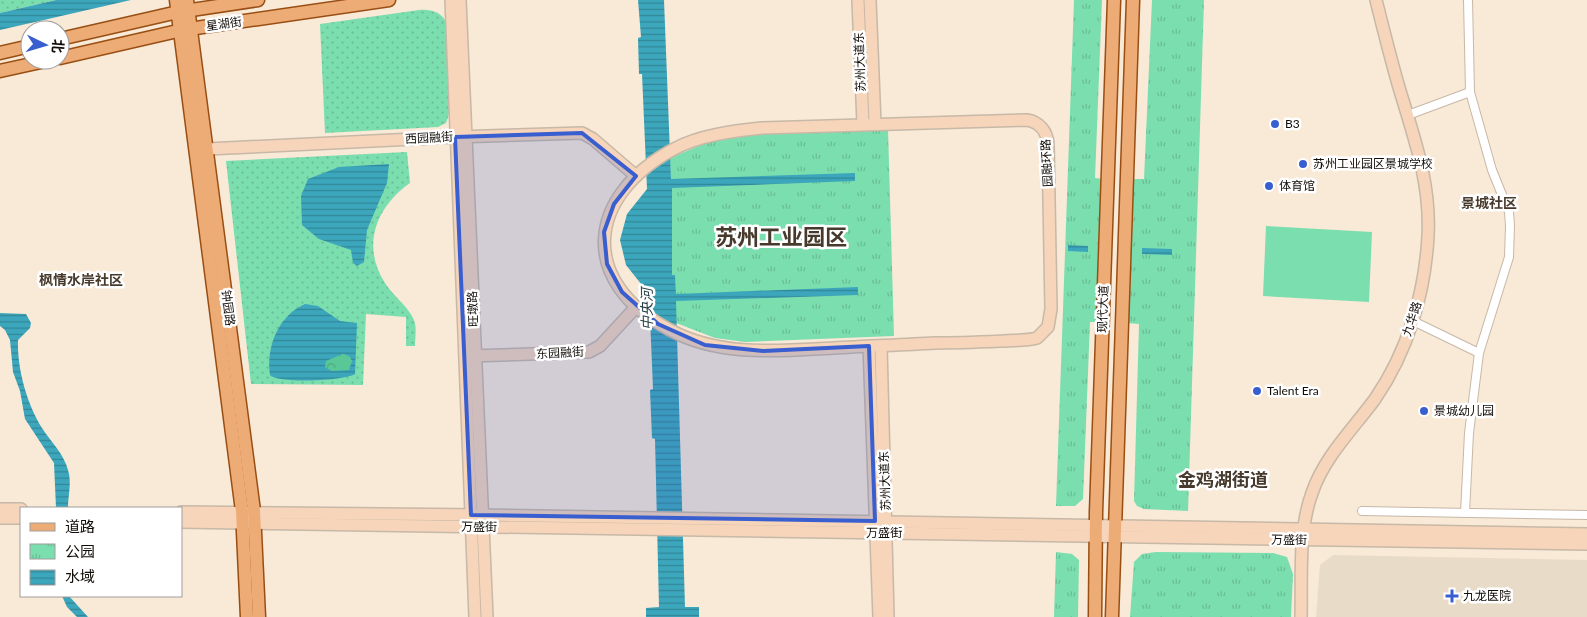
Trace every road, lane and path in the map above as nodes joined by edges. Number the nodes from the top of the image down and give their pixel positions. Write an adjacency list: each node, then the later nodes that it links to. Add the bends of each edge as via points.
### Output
1 (258, 0): 11 (main road, 星湖街)
2 (389, 0): 12 (main road, 星湖街)
3 (451, 0): 23 (main road, 旺墩路)
4 (460, 0): 23 (main road, 旺墩路)
5 (858, 0): 21 (main road, 苏州大道东)
6 (870, 0): 22 (main road, 苏州大道东)
7 (1114, 0): 46 (main road, 现代大道)
8 (1133, 0): 47 (main road, 现代大道)
9 (1376, 0): 20 (main road, 九华路)
10 (1468, 0): 19 (street)
11 (183, 5): 12 (main road, 钟园路); 13 (main road, 星湖街)
12 (187, 29): 16 (main road, 星湖街); 24 (main road, 钟园路); 38 (main road, 钟园路)
13 (70, 36)
14 (20, 48): 15 (main road)
15 (0, 53)
16 (70, 56)
17 (20, 67): 18 (main road)
18 (0, 71)
19 (1470, 92): 20 (street); 30 (street, via 1510,226 1507,263)
20 (1408, 116): 27 (main road, 九华路, via 1423,166 1428,211 1426,260)
21 (863, 124): 22 (main road, 园融环路); 25 (main road, 园融环路, via 747,129 714,135 675,148)
22 (875, 124): 29 (main road, 园融环路, via 1030,120 1043,129 1048,144 1051,309 1045,332 1030,340)
23 (461, 137): 24 (main road, 西园融街); 25 (main road, 西园融街, via 582,133); 31 (main road, 旺墩路)
24 (207, 150): 38 (main road, 钟园路)
25 (639, 173): 26 (main road, 园融环路, via 611,210 603,243 611,275)
26 (639, 310): 28 (main road, 园融环路, via 682,336 705,345 744,350); 31 (main road, 东园融街, via 589,352)
27 (1413, 321): 30 (street); 48 (main road, 九华路, via 1388,379 1334,451 1318,479 1309,503)
28 (869, 346): 29 (main road, 园融环路); 45 (main road, 苏州大道东)
29 (881, 346): 45 (main road, 苏州大道东)
30 (1479, 352): 36 (street, via 1469,433)
31 (470, 356): 41 (main road, 旺墩路)
32 (0, 509): 33 (main road)
33 (20, 509)
34 (1362, 511): 36 (street)
35 (182, 512): 38 (main road, 万盛街)
36 (1465, 514): 37 (street)
37 (1587, 515)
38 (249, 517): 41 (main road, 万盛街); 42 (main road, 万盛街); 51 (main road, 钟园路); 52 (main road, 钟园路)
39 (0, 518): 40 (main road)
40 (20, 518)
41 (475, 519): 43 (main road, 万盛街); 44 (main road, 万盛街); 53 (main road, 旺墩路)
42 (182, 522)
43 (655, 524): 44 (main road, 万盛街); 45 (main road, 万盛街)
44 (483, 527): 54 (main road)
45 (881, 527): 46 (main road, 万盛街); 55 (main road, 苏州大道东); 56 (main road, 苏州大道东)
46 (1096, 532): 47 (main road, 万盛街); 57 (main road, 现代大道)
47 (1116, 532): 48 (main road, 万盛街); 58 (main road, 现代大道)
48 (1304, 534): 49 (main road, 万盛街); 50 (main road, 万盛街); 59 (main road, 九华路)
49 (1587, 534)
50 (1587, 544)
51 (247, 617)
52 (259, 617)
53 (475, 617)
54 (487, 617)
55 (879, 617)
56 (888, 617)
57 (1095, 617)
58 (1112, 617)
59 (1301, 617)

